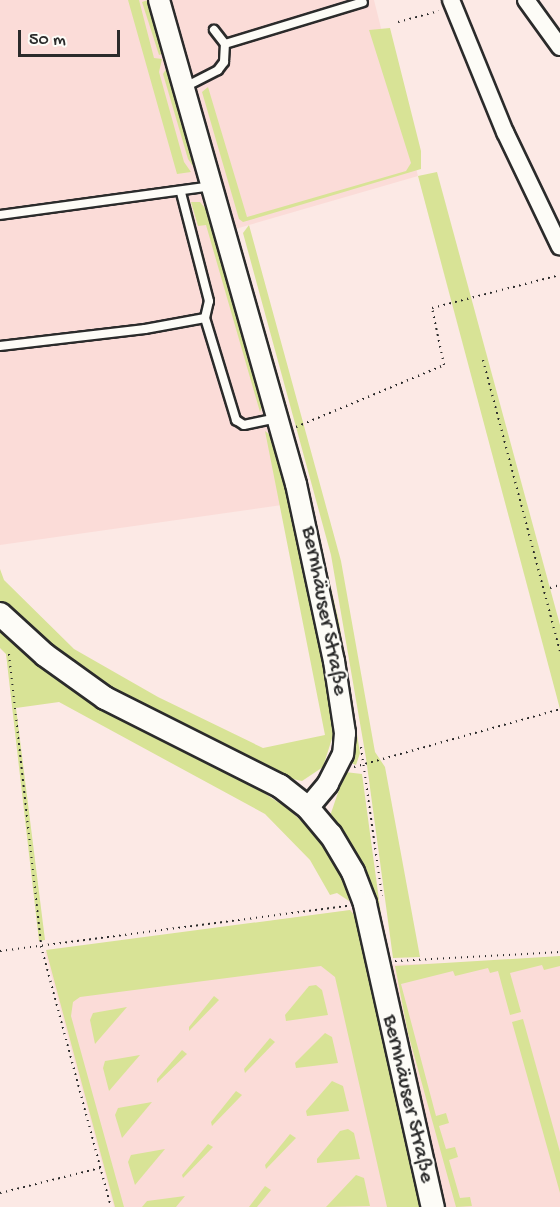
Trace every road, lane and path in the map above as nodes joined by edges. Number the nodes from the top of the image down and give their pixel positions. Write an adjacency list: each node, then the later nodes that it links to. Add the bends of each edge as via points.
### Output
1 (159, 0): 9 (street, Bernhäuser Straße)
2 (526, 0): 8 (street)
3 (363, 2): 7 (lane)
4 (454, 2): 5 (path); 13 (street, via 505,132)
5 (398, 22)
6 (214, 30): 7 (lane)
7 (225, 44): 9 (lane, via 224,62 218,70)
8 (560, 47)
9 (183, 88): 10 (street, Bernhäuser Straße)
10 (212, 186): 11 (lane); 18 (street, Bernhäuser Straße)
11 (180, 194): 12 (lane); 15 (lane, via 207,290 210,309)
12 (0, 215)
13 (560, 247)
14 (560, 275): 19 (path, via 432,308 444,365 298,426)
15 (205, 318): 16 (lane, via 184,324); 18 (lane, via 236,420 244,425)
16 (0, 346)
17 (483, 360): 23 (path)
18 (278, 418): 28 (street, Bernhäuser Straße, via 321,590 345,732 339,765)
19 (300, 436)
20 (560, 585): 21 (path)
21 (550, 588)
22 (0, 614): 28 (main road, via 86,686 143,719 265,777)
23 (560, 651)
24 (9, 654): 30 (path)
25 (560, 710): 27 (path)
26 (361, 743): 27 (path)
27 (365, 766): 29 (path)
28 (308, 808): 29 (main road, Bernhäuser Straße, via 339,847)
29 (374, 904): 30 (path); 33 (main road, Bernhäuser Straße)
30 (41, 946): 31 (path); 34 (path)
31 (0, 951)
32 (560, 952): 33 (path)
33 (377, 961): 37 (main road, Bernhäuser Straße)
34 (100, 1168): 35 (path); 36 (path)
35 (0, 1193)
36 (111, 1207)
37 (433, 1207)

